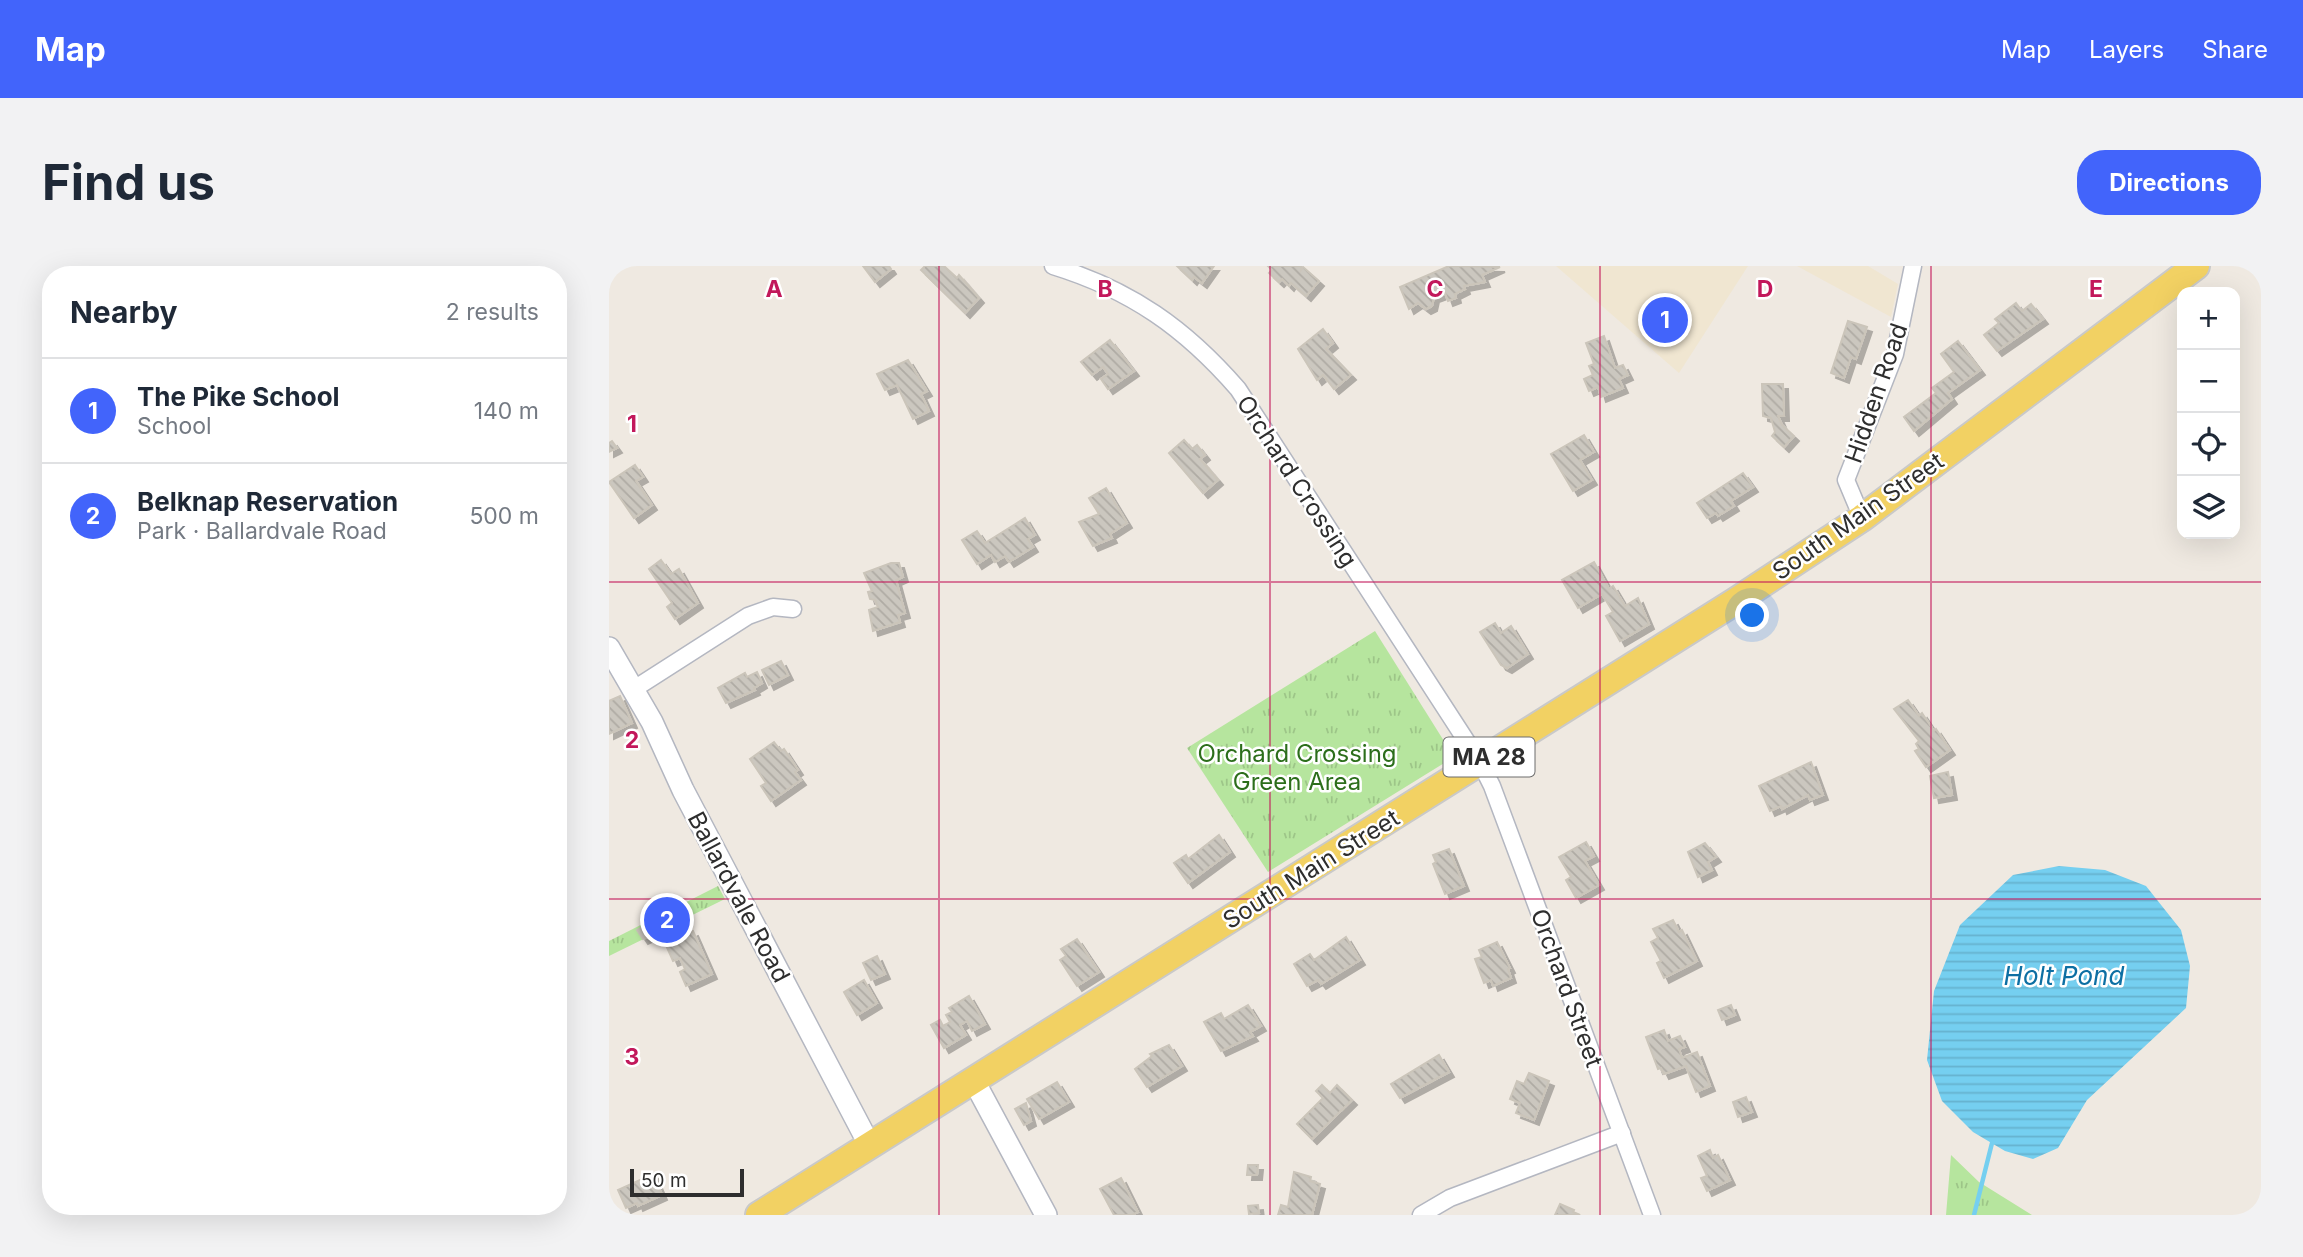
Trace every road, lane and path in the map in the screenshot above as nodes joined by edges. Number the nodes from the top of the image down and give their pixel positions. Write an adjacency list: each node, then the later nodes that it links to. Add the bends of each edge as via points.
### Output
1 (1053, 266): 8 (street, Orchard Crossing, via 1106,285 1171,323 1238,389)
2 (1913, 266): 4 (street, Hidden Road, via 1895,354 1846,480)
3 (2196, 266): 4 (main road, South Main Street / MA 28)
4 (1862, 517): 8 (main road, South Main Street / MA 28)
5 (793, 609): 7 (street, via 773,607 747,616)
6 (609, 648): 7 (street, Ballardvale Road)
7 (634, 689): 11 (street, Ballardvale Road)
8 (1480, 762): 9 (main road, South Main Street / MA 28); 10 (street, Orchard Street)
9 (974, 1081): 11 (main road, South Main Street / MA 28); 13 (street)
10 (1622, 1133): 14 (street, via 1450,1198); 15 (street, Orchard Street)
11 (870, 1146): 12 (main road, South Main Street / MA 28)
12 (759, 1215)
13 (1046, 1215)
14 (1421, 1215)
15 (1652, 1215)

